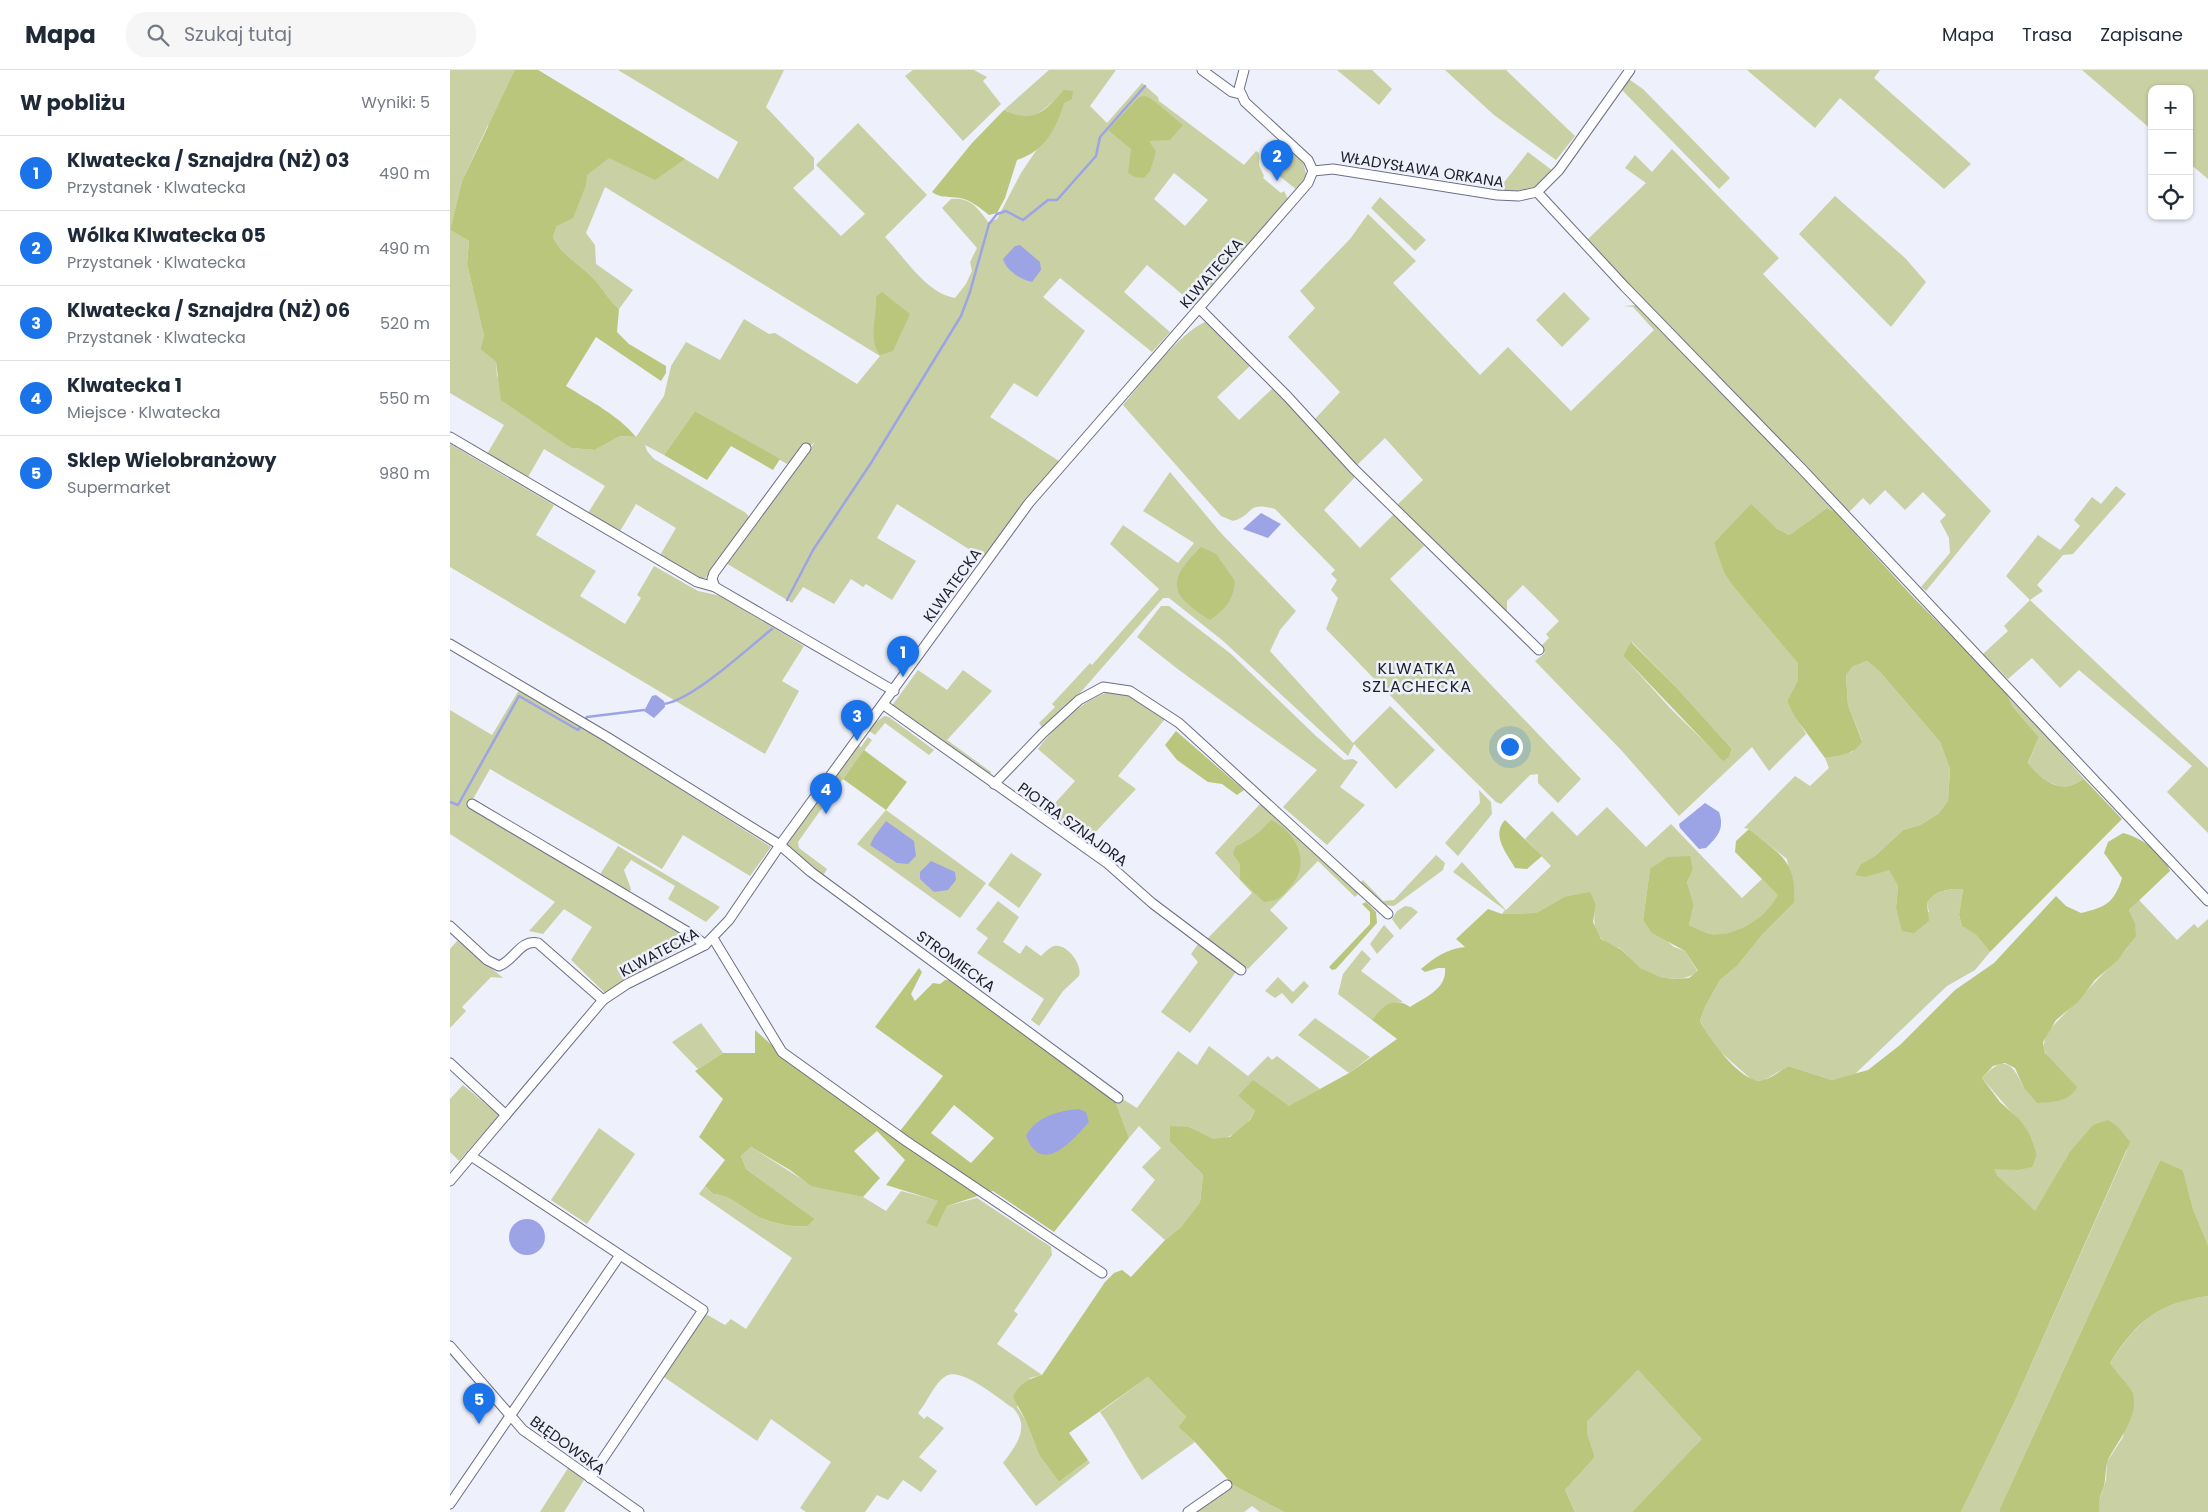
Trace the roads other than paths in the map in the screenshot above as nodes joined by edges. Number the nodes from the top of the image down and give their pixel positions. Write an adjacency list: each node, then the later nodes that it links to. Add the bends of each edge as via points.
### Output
1 (1202, 70): 4 (street, via 1232,92)
2 (1244, 70): 4 (street)
3 (1630, 70): 6 (street, via 1559,170)
4 (1240, 94): 5 (street, via 1308,160)
5 (1313, 171): 6 (street, WŁADYSŁAWA ORKANA, via 1333,169 1497,195 1519,196); 7 (street, KLWATECKA, via 1308,183)
6 (1537, 192): 18 (street)
7 (1199, 308): 12 (street, via 1366,481); 13 (street, KLWATECKA, via 1029,503)
8 (450, 437): 10 (street, via 697,582)
9 (806, 448): 10 (street, via 714,573)
10 (715, 587): 13 (street)
11 (450, 644): 17 (street, STROMIECKA)
12 (1539, 650)
13 (894, 691): 14 (street, KLWATECKA)
14 (884, 705): 15 (street, PIOTRA SZNAJDRA); 17 (street, KLWATECKA)
15 (994, 784): 19 (street, via 1079,700 1103,687 1130,691 1179,723); 23 (street, PIOTRA SZNAJDRA, via 1107,863 1152,903)
16 (472, 804): 22 (street)
17 (780, 845): 21 (street, KLWATECKA); 26 (street, STROMIECKA, via 811,872)
18 (2208, 901)
19 (1388, 914)
20 (450, 926): 24 (street, via 487,960 499,966 523,946 538,943)
21 (713, 938): 22 (street, KLWATECKA); 31 (street, via 782,1052 906,1141)
22 (705, 945): 24 (street, KLWATECKA, via 627,984)
23 (1241, 970)
24 (603, 1000): 27 (street, KLWATECKA)
25 (450, 1063): 27 (street)
26 (1118, 1098)
27 (506, 1115): 28 (street, KLWATECKA)
28 (471, 1156): 29 (street, KLWATECKA); 30 (street)
29 (450, 1181)
30 (620, 1254): 33 (street); 34 (street, via 703,1310)
31 (1102, 1273)
32 (450, 1346): 33 (street, BŁĘDOWSKA)
33 (511, 1414): 34 (street, BŁĘDOWSKA, via 523,1430); 36 (street)
34 (590, 1478): 37 (street, BŁĘDOWSKA)
35 (1226, 1485): 38 (street)
36 (450, 1504)
37 (639, 1512)
38 (1188, 1512)

